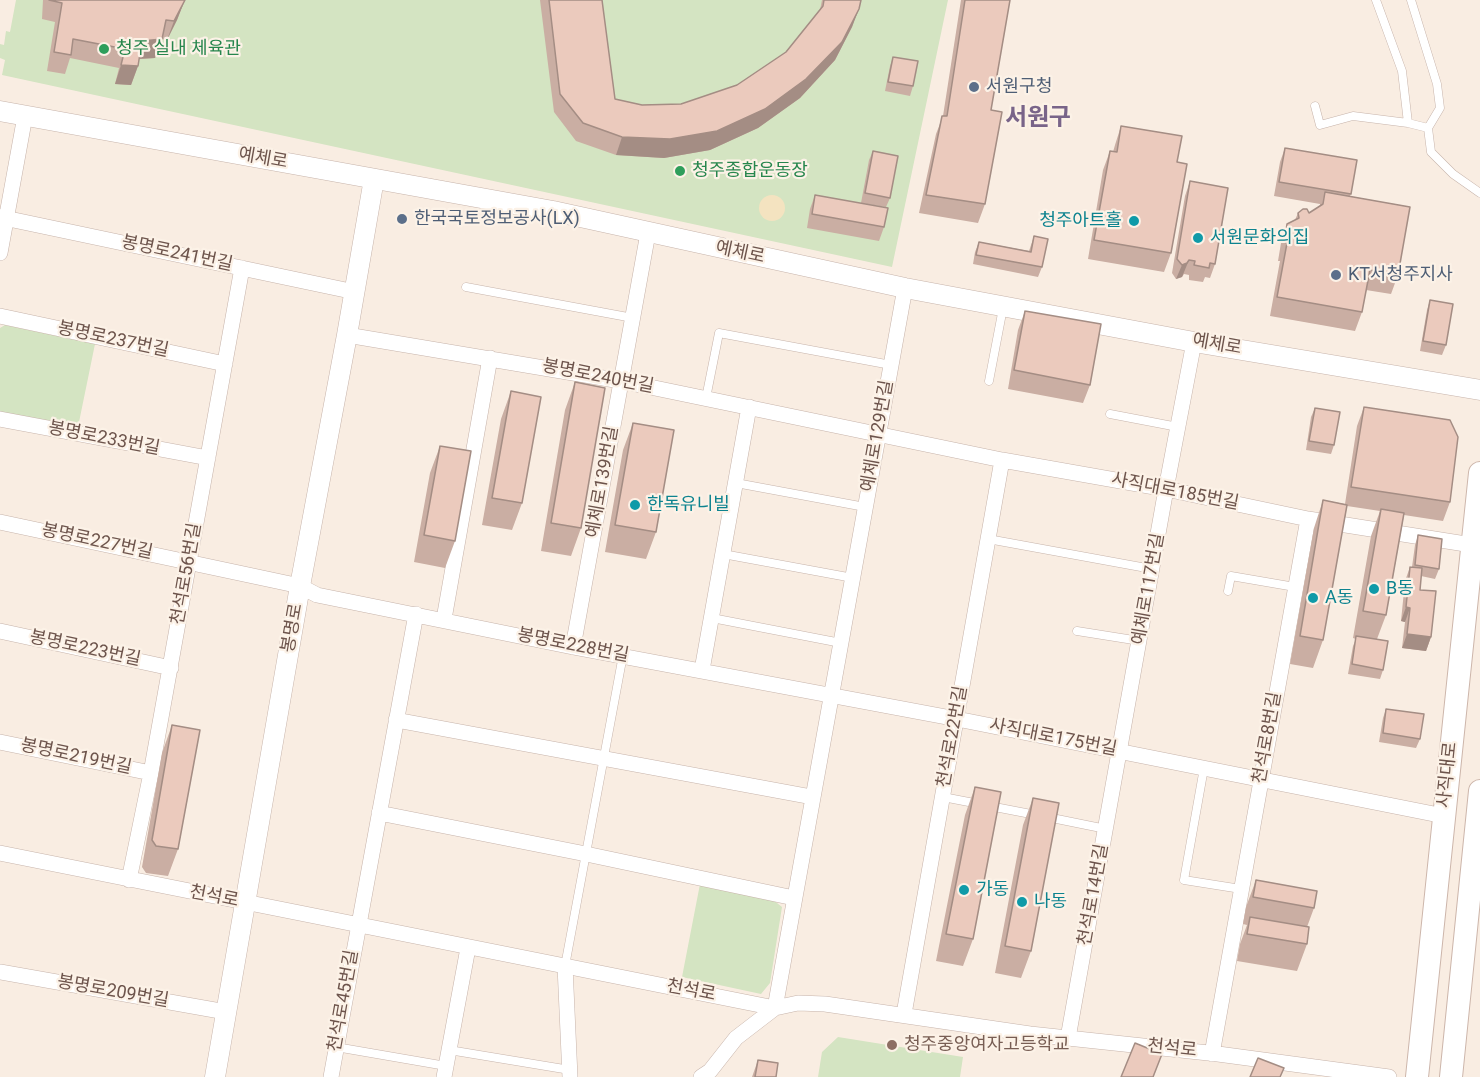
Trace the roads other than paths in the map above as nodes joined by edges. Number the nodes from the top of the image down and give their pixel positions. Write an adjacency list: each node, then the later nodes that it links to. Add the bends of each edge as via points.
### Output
1 (1376, 0): 6 (lane, via 1402,71)
2 (1411, 0): 7 (lane, via 1437,84 1440,108)
3 (1315, 106): 6 (lane, via 1320,124 1353,116)
4 (0, 111): 5 (street, 예체로)
5 (25, 116): 8 (street, 예체로); 10 (street)
6 (1408, 123): 7 (lane)
7 (1428, 128): 9 (lane, via 1431,152)
8 (374, 179): 11 (street, 예체로, via 553,211); 16 (street, 봉명로)
9 (1480, 193)
10 (3, 218): 12 (street); 13 (street, 봉명로241번길)
11 (648, 233): 15 (street, 예체로); 19 (street, 예체로139번길)
12 (0, 253)
13 (242, 268): 16 (street, 봉명로241번길); 23 (street, 천석로56번길)
14 (466, 287): 19 (lane)
15 (905, 288): 17 (street, 예체로); 24 (street, 예체로129번길)
16 (354, 292): 20 (street, 봉명로)
17 (1003, 306): 21 (street, 예체로); 26 (lane)
18 (0, 316): 23 (street, 봉명로237번길)
19 (633, 318): 25 (street, 예체로139번길)
20 (347, 335): 22 (street, 봉명로240번길); 48 (street, 봉명로)
21 (1194, 342): 27 (street, 예체로); 32 (street, 예체로117번길)
22 (490, 357): 25 (street, 봉명로240번길); 53 (street)
23 (225, 364): 34 (street, 천석로56번길)
24 (891, 365): 28 (lane, 예체로129번길, via 719,333); 33 (street, 예체로129번길)
25 (621, 381): 28 (street, 봉명로240번길); 58 (street, 예체로139번길)
26 (989, 381)
27 (1480, 390)
28 (706, 398): 29 (street, 봉명로240번길)
29 (749, 407): 33 (street, 봉명로240번길); 37 (street)
30 (1110, 414): 32 (lane)
31 (0, 419): 34 (street, 봉명로233번길)
32 (1178, 427): 38 (street, 예체로117번길)
33 (878, 434): 35 (street, 사직대로185번길); 39 (street, 예체로129번길)
34 (208, 458): 45 (street, 천석로56번길)
35 (1002, 460): 38 (street, 사직대로185번길); 42 (street, 천석로22번길)
36 (1480, 473): 43 (main road, 사직대로)
37 (736, 483): 39 (lane, 예체로129번길); 44 (street)
38 (1166, 489): 40 (street, 사직대로185번길); 46 (street, 예체로117번길)
39 (866, 507): 47 (street, 예체로129번길)
40 (1308, 519): 43 (street, 사직대로185번길); 49 (street, 천석로8번길)
41 (0, 522): 45 (street, 봉명로227번길)
42 (988, 540): 46 (lane); 63 (street, 천석로22번길)
43 (1472, 545): 75 (main road, 사직대로)
44 (723, 554): 47 (lane); 52 (street)
45 (189, 561): 48 (street, 봉명로227번길); 60 (street, 천석로56번길)
46 (1152, 569): 56 (street, 예체로117번길)
47 (853, 578): 57 (street, 예체로129번길)
48 (300, 586): 51 (street, 봉명로228번길, via 317,595); 83 (street, 봉명로)
49 (1295, 587): 50 (lane, via 1231,576); 70 (street, 천석로8번길)
50 (1228, 591)
51 (416, 614): 53 (street, 봉명로228번길); 64 (street, 천석로45번길)
52 (712, 618): 57 (lane); 61 (street)
53 (444, 620): 58 (street, 봉명로228번길)
54 (0, 631): 60 (street, 봉명로223번길)
55 (1077, 631): 56 (lane)
56 (1140, 641): 66 (street, 예체로117번길)
57 (841, 643): 62 (street, 예체로129번길)
58 (573, 647): 59 (street, 봉명로228번길)
59 (623, 655): 61 (street, 봉명로228번길); 67 (lane)
60 (171, 668): 69 (street, 천석로56번길)
61 (702, 670): 62 (street, 봉명로228번길)
62 (832, 696): 63 (street, 사직대로175번길); 72 (street, 예체로129번길)
63 (957, 719): 66 (street, 사직대로175번길); 73 (street, 천석로22번길)
64 (396, 720): 67 (street); 74 (street, 천석로45번길)
65 (0, 742): 69 (street, 봉명로219번길)
66 (1120, 752): 68 (street, 사직대로175번길); 76 (street, 천석로14번길)
67 (602, 758): 72 (street); 79 (lane)
68 (1204, 768): 70 (street, 사직대로175번길); 81 (lane, via 1184,880)
69 (152, 773): 80 (street, 천석로56번길)
70 (1261, 779): 75 (street, 사직대로175번길); 81 (street, 천석로8번길)
71 (1480, 790): 77 (main road, 사직대로)
72 (812, 797): 82 (street, 예체로129번길)
73 (943, 797): 76 (lane); 90 (street, 천석로22번길)
74 (379, 813): 79 (street); 84 (street, 천석로45번길)
75 (1444, 816): 101 (main road, 사직대로)
76 (1106, 829): 91 (street, 천석로14번길)
77 (1478, 829): 102 (main road, 사직대로)
78 (0, 853): 80 (street, 천석로)
79 (586, 854): 82 (street); 86 (lane)
80 (129, 880): 83 (street, 천석로)
81 (1241, 889): 94 (street, 천석로8번길)
82 (794, 898): 88 (street, 예체로129번길)
83 (246, 903): 84 (street, 천석로); 89 (street, 봉명로)
84 (358, 925): 85 (street, 천석로); 92 (street, 천석로45번길)
85 (468, 948): 86 (street, 천석로); 93 (street)
86 (564, 966): 88 (street, 천석로); 96 (street)
87 (0, 972): 89 (street, 봉명로209번길)
88 (775, 1008): 90 (street, 천석로, via 798,1003 825,1004); 99 (street, via 736,1038)
89 (226, 1012): 97 (street, 봉명로)
90 (904, 1014): 91 (street, 천석로)
91 (1068, 1038): 94 (street, 천석로)
92 (336, 1047): 95 (lane); 98 (street, 천석로45번길)
93 (449, 1050): 95 (street); 96 (lane)
94 (1212, 1054): 100 (street, 천석로)
95 (445, 1072)
96 (570, 1074)
97 (215, 1077)
98 (331, 1077)
99 (701, 1077)
100 (1389, 1077)
101 (1417, 1077)
102 (1451, 1077)

